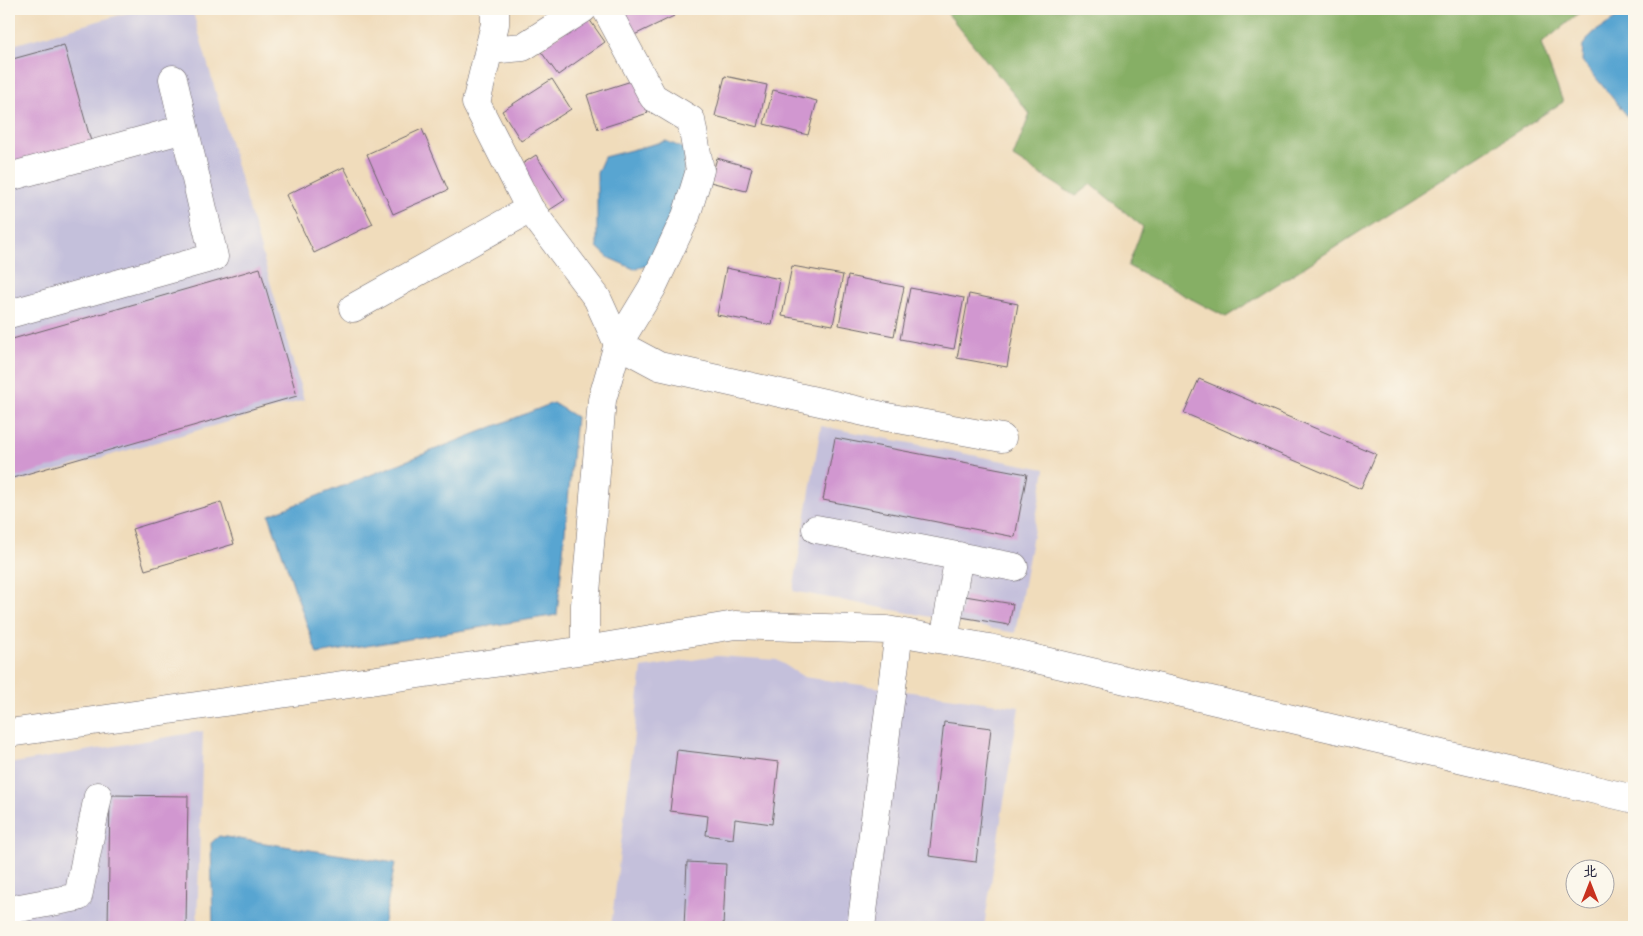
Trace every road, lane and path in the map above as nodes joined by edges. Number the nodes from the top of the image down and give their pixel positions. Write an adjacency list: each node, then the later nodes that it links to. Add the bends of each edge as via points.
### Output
1 (495, 9): 4 (street)
2 (583, 9): 4 (street, via 523,47)
3 (606, 9): 11 (street, via 653,97 691,120 700,170 686,216 657,279)
4 (489, 50): 8 (street, via 476,103)
5 (173, 79): 6 (street)
6 (184, 129): 7 (street); 10 (street, via 214,257)
7 (9, 177)
8 (530, 209): 9 (street); 11 (street, via 597,298)
9 (353, 308)
10 (9, 314)
11 (618, 344): 12 (street, via 659,366 887,417); 18 (street, via 602,400)
12 (1002, 438)
13 (816, 529): 14 (street)
14 (959, 556): 15 (street); 17 (street)
15 (1014, 567)
16 (899, 632): 17 (street); 18 (street, via 735,624); 23 (street)
17 (944, 640): 21 (street)
18 (585, 650): 19 (street)
19 (9, 733)
20 (98, 796): 22 (street, via 78,897)
21 (1634, 798)
22 (9, 910)
23 (861, 927)

